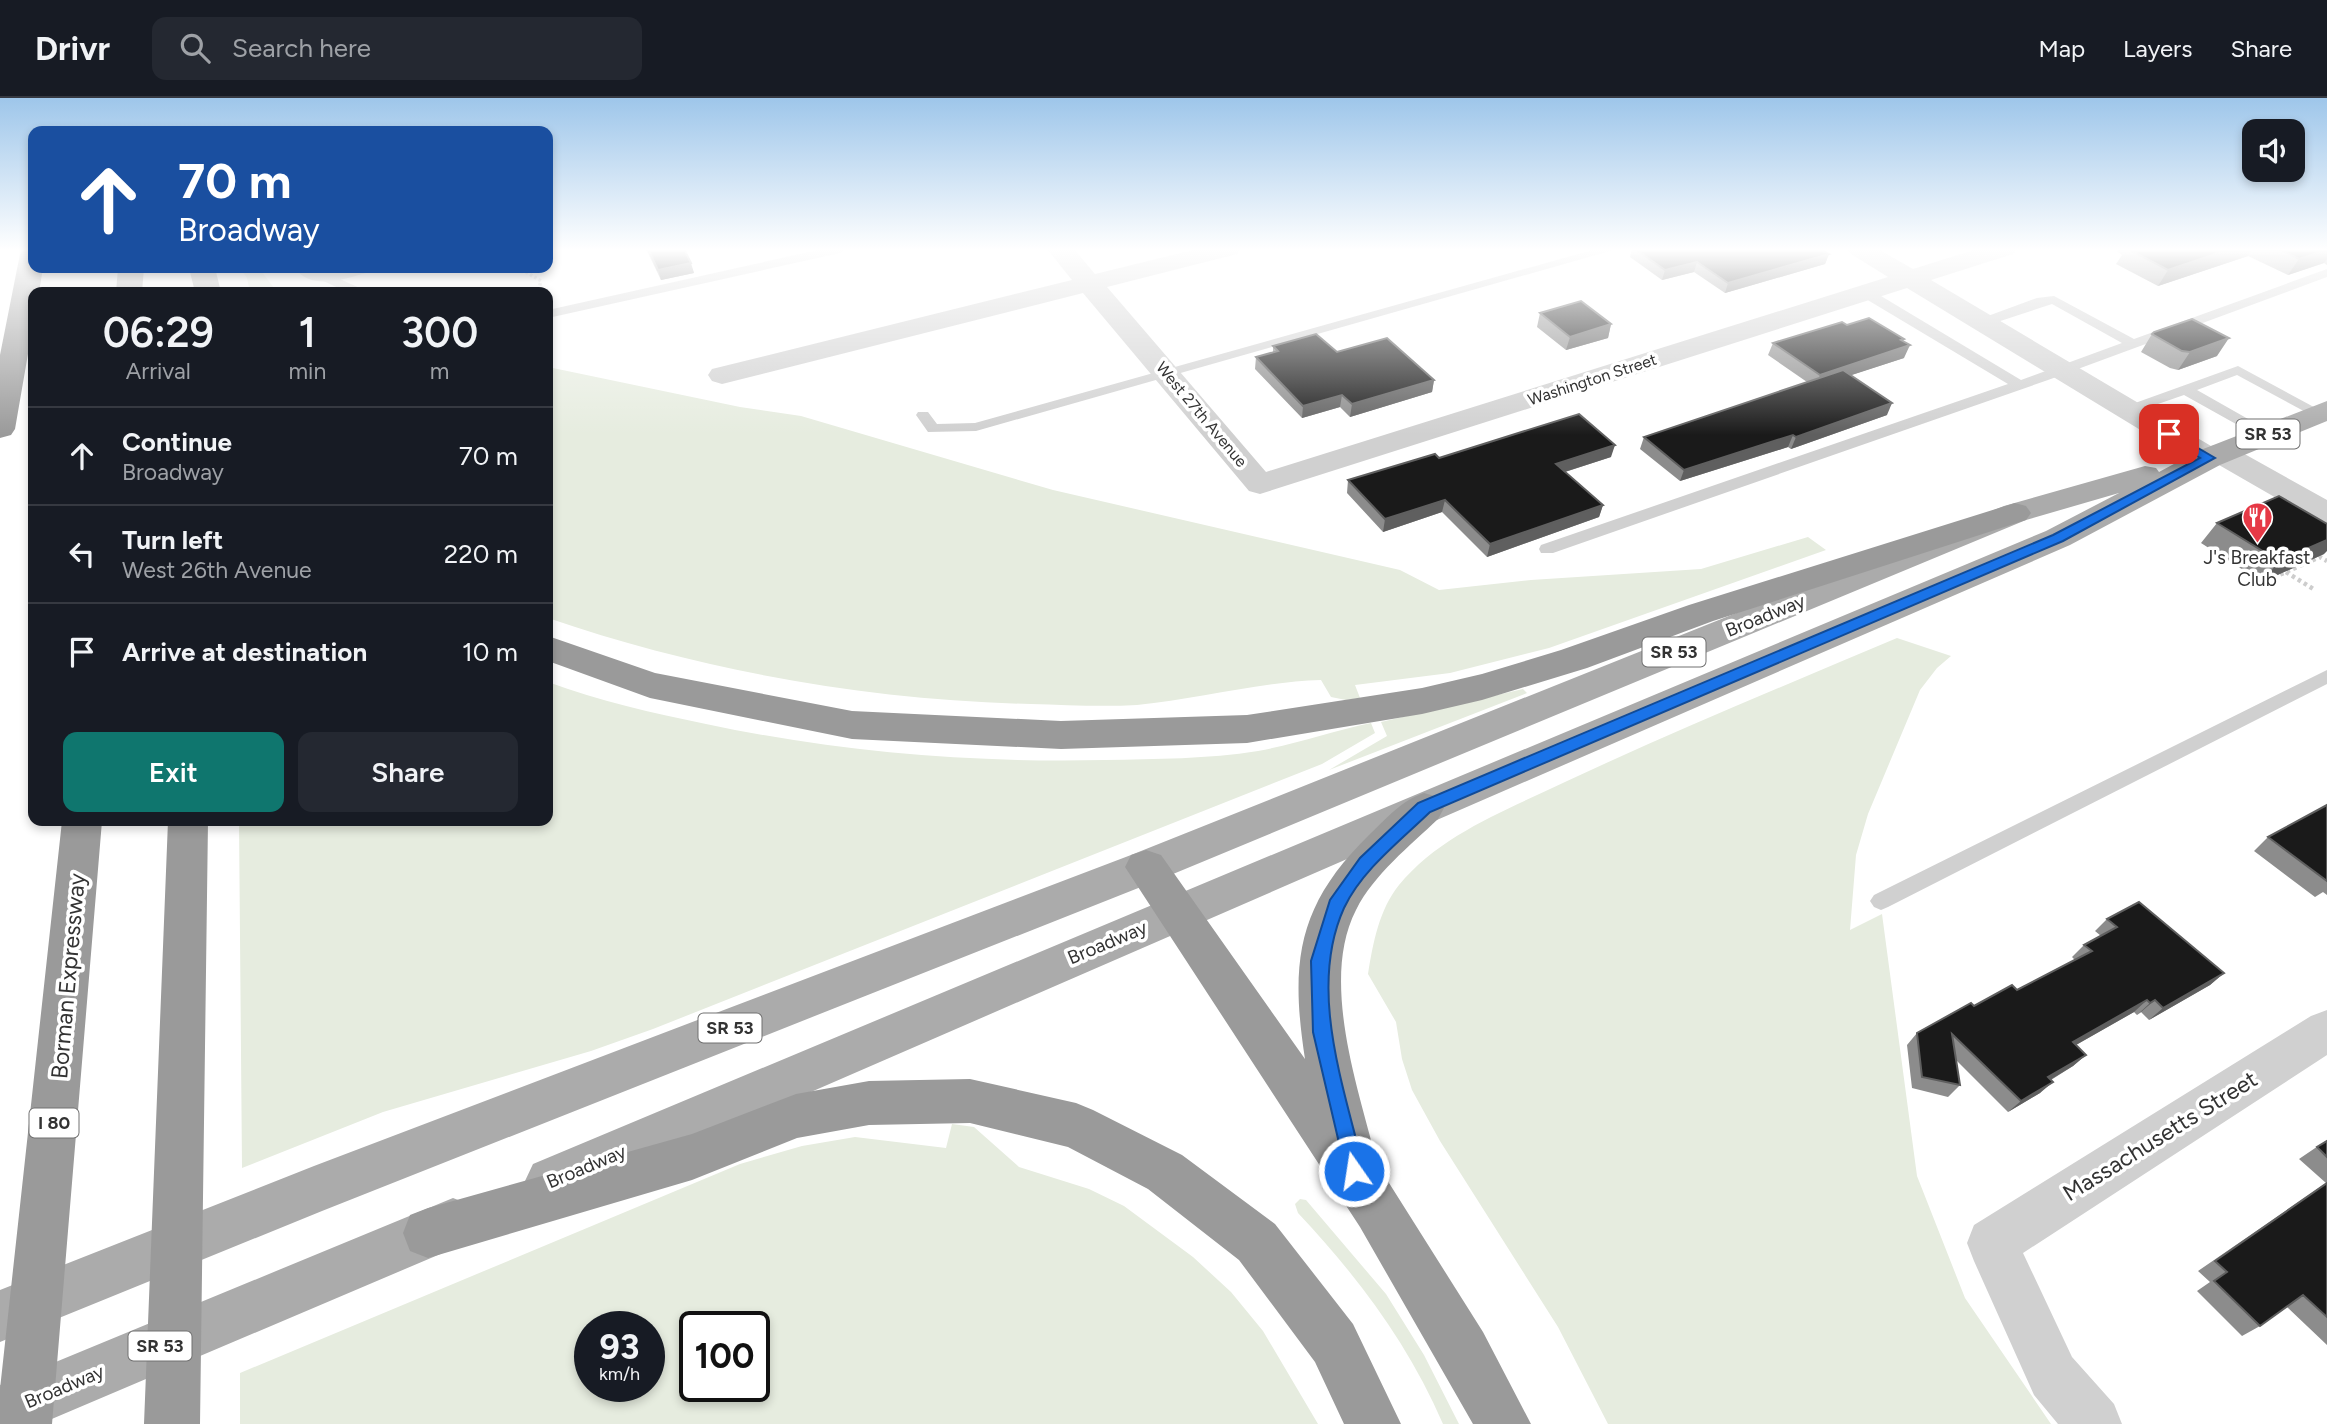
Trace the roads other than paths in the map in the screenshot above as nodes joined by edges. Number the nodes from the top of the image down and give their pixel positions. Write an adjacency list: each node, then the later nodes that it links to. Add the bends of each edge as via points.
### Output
1 (22, 311): 21 (highway)
2 (981, 311): 15 (street)
3 (1113, 311): 14 (street, West 27th Avenue)
4 (1392, 311): 14 (lane)
5 (1809, 311): 24 (street, Washington Street)
6 (1896, 311): 16 (lane)
7 (1962, 311): 11 (street)
8 (2015, 311): 11 (lane)
9 (2074, 311): 12 (lane)
10 (2223, 311): 12 (lane)
11 (1982, 323): 13 (street)
12 (2133, 344): 13 (lane)
13 (2062, 370): 16 (lane); 18 (street)
14 (1168, 374): 20 (lane, via 976,427 933,429); 24 (street, West 27th Avenue)
15 (722, 375)
16 (2019, 385): 27 (lane)
17 (2185, 389): 18 (lane); 19 (lane, via 2238,370); 22 (lane)
18 (2129, 410): 23 (street)
19 (2323, 411): 22 (main road, Broadway / SR 53)
20 (923, 415)
21 (0, 429)
22 (2266, 435): 23 (main road, Broadway / SR 53)
23 (2215, 456): 25 (main road, Broadway / SR 53); 26 (street); 30 (main road, Broadway / SR 53, via 2058,538)
24 (1260, 484)
25 (2015, 513): 28 (highway, via 1482,687 1247,729 1062,735 852,725 650,685); 33 (main road, Broadway / SR 53)
26 (2327, 514)
27 (1547, 549)
28 (553, 650)
29 (2327, 676): 34 (lane)
30 (1424, 808): 35 (main road, Broadway / SR 53); 37 (highway, via 1366,863 1336,905 1320,961 1323,1032)
31 (82, 826): 41 (highway, Borman Expressway / I 80)
32 (188, 826): 42 (highway)
33 (1146, 867): 35 (highway); 39 (main road, Broadway / SR 53, via 314,1189)
34 (1881, 901)
35 (1177, 912): 37 (highway); 38 (main road, Broadway / SR 53)
36 (2327, 1030): 45 (street, Massachusetts Street, via 1992,1243 2053,1376)
37 (1354, 1171): 44 (highway, via 1455,1332)
38 (428, 1234): 40 (main road, Broadway / SR 53); 43 (highway, via 692,1157 796,1116 869,1102 970,1101 1076,1126 1165,1172 1257,1242 1334,1343)
39 (0, 1316)
40 (0, 1413)
41 (24, 1424)
42 (172, 1424)
43 (1373, 1424)
44 (1503, 1424)
45 (2094, 1424)

